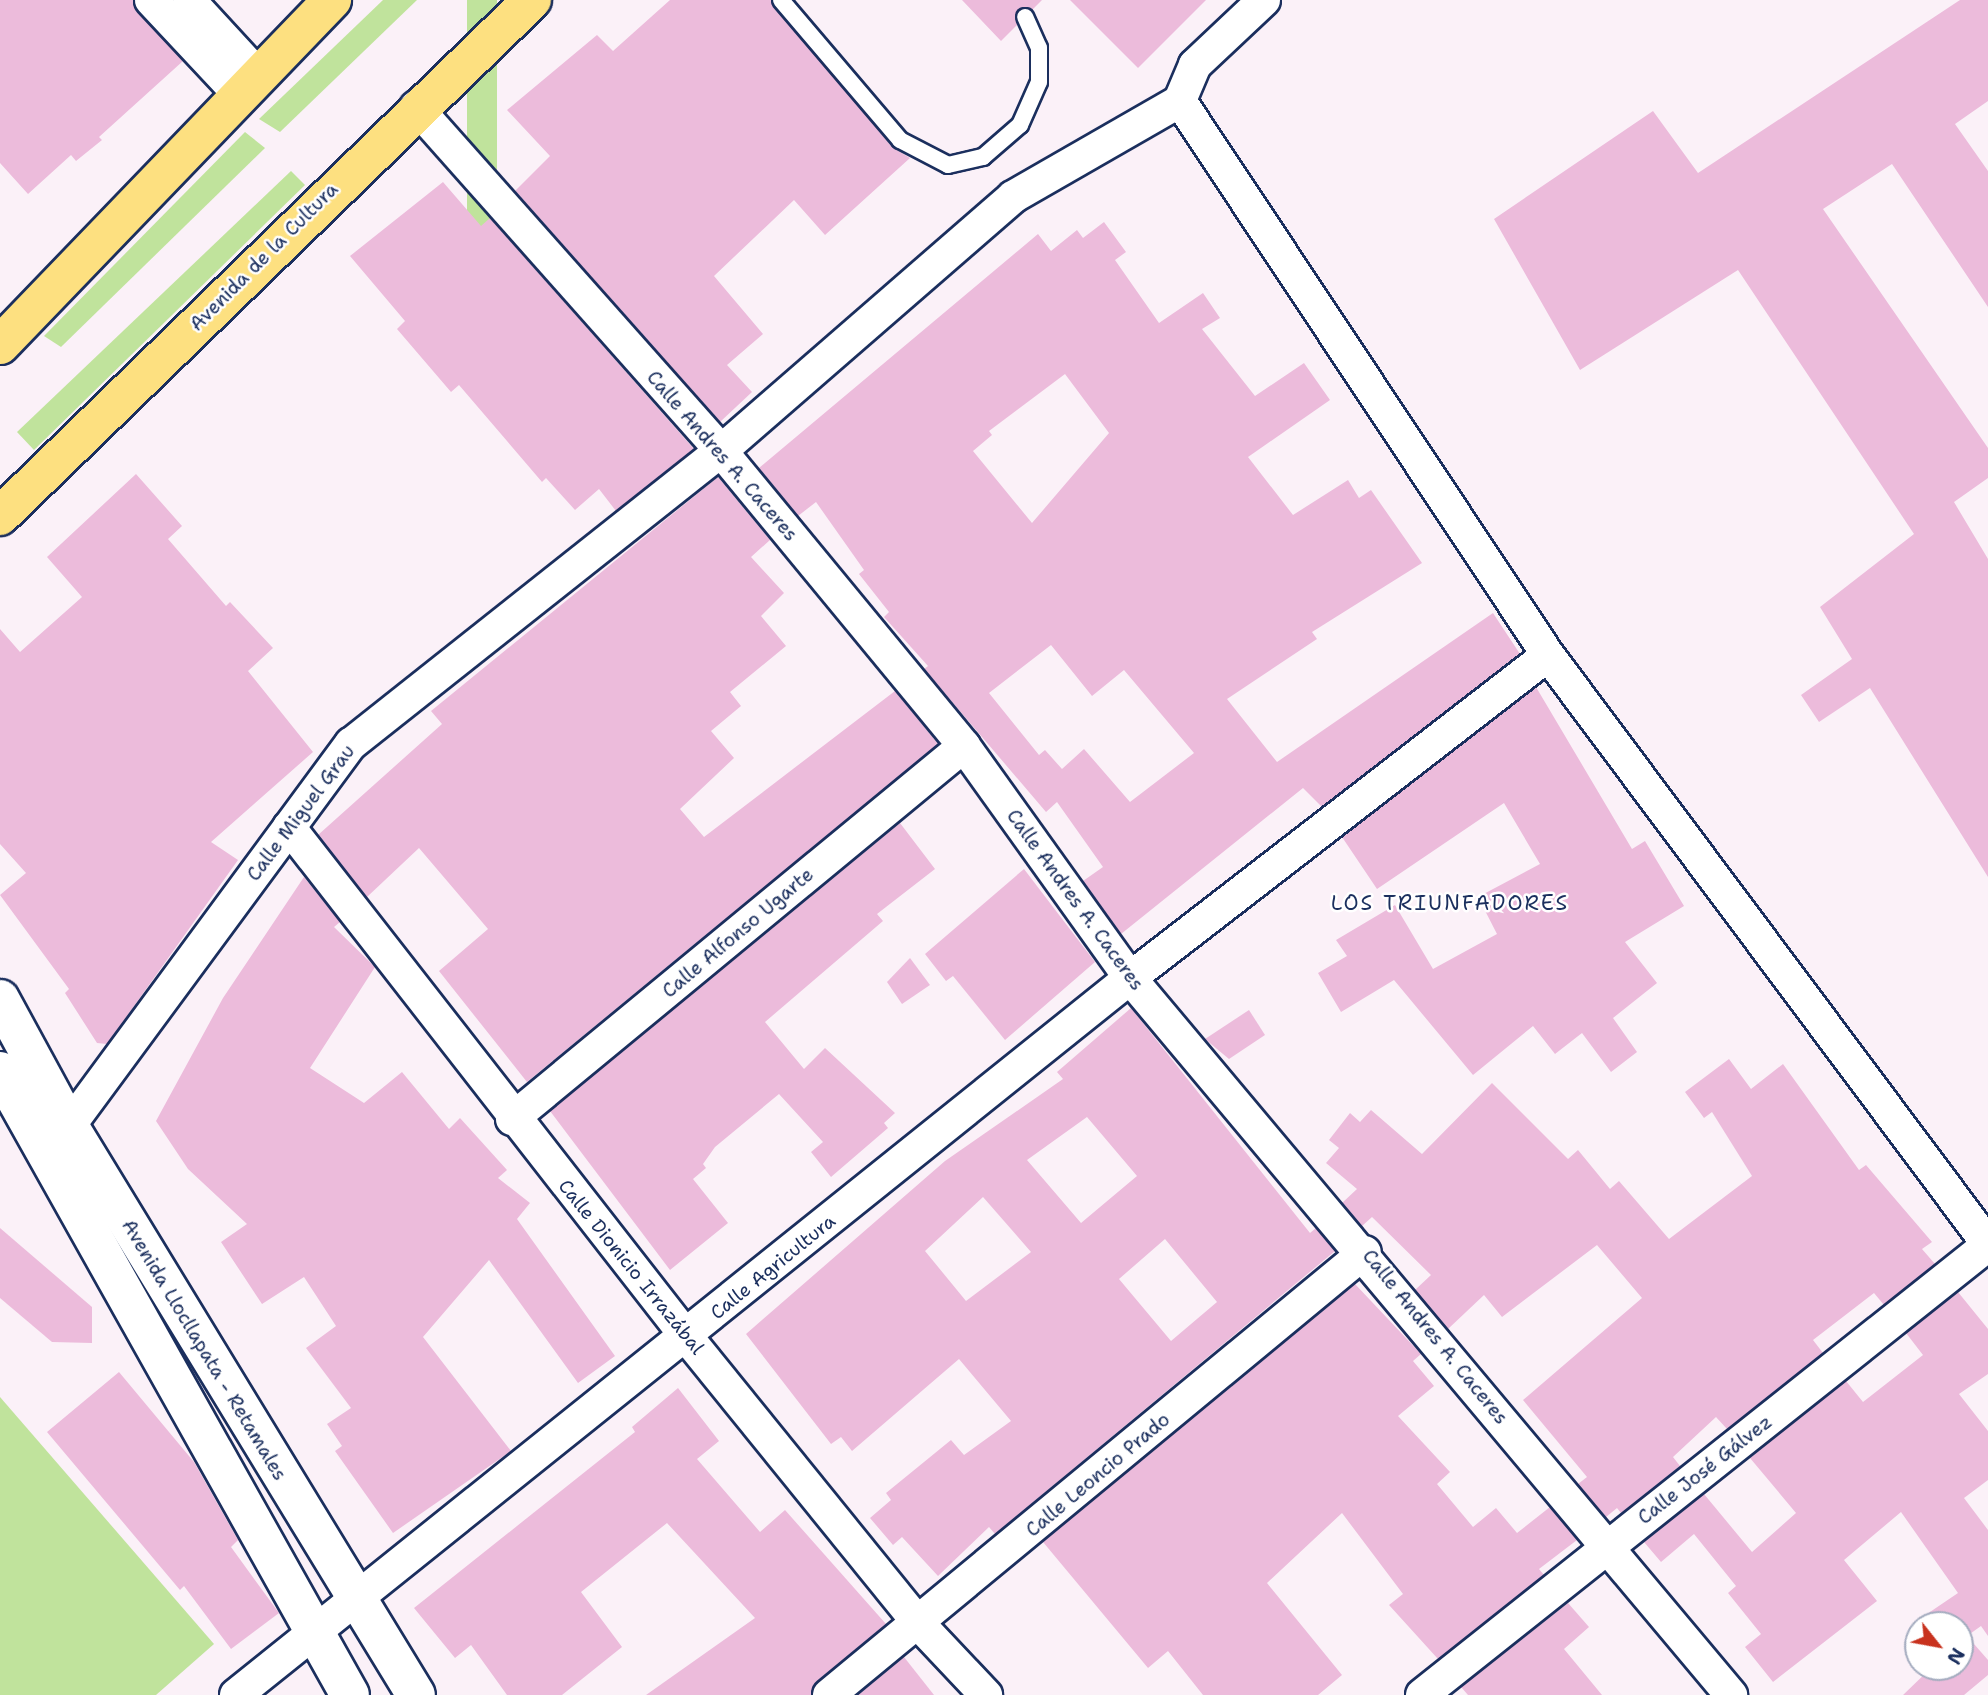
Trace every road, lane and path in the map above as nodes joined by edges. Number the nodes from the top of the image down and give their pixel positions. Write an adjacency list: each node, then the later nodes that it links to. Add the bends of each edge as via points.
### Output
1 (151, 0): 8 (street)
2 (189, 0): 8 (street)
3 (332, 0): 8 (highway)
4 (532, 0): 10 (highway, Avenida de la Cultura)
5 (781, 0): 7 (lane, via 900,140 948,165 984,157 1020,125 1039,82 1039,48)
6 (1264, 0): 9 (street, via 1195,65)
7 (1025, 17)
8 (248, 84): 11 (highway)
9 (1180, 101): 12 (street, Calle Miguel Grau, via 1013,198); 14 (street)
10 (416, 107): 12 (street, Calle Andres A. Caceres); 13 (highway, Avenida de la Cultura)
11 (0, 345)
12 (721, 451): 15 (street, Calle Andres A. Caceres); 16 (street, Calle Miguel Grau, via 351,744)
13 (0, 516)
14 (1548, 656): 17 (street, Calle Agricultura); 22 (street)
15 (964, 746): 17 (street, Calle Andres A. Caceres); 20 (street, Calle Alfonso Ugarte)
16 (289, 827): 20 (street, Calle Dionicio Irrazábal); 21 (street, Calle Miguel Grau)
17 (1130, 978): 23 (street, Calle Andres A. Caceres); 24 (street, Calle Agricultura)
18 (0, 999): 21 (street, Avenida Llocllapata - Retamales)
19 (0, 1071): 28 (street, Avenida Llocllapata - Retamales)
20 (512, 1119): 24 (street, Calle Dionicio Irrazábal)
21 (69, 1126): 26 (street, Avenida Llocllapata - Retamales)
22 (1988, 1245): 25 (street, Calle José Gálvez)
23 (1365, 1252): 25 (street, Calle Andres A. Caceres); 27 (street, Calle Leoncio Prado)
24 (686, 1336): 26 (street, Calle Agricultura); 27 (street, Calle Dionicio Irrazábal)
25 (1606, 1548): 34 (street, Calle José Gálvez); 35 (street, Calle Andres A. Caceres)
26 (354, 1599): 28 (street, Calle Agricultura); 31 (street, Avenida Llocllapata - Retamales)
27 (919, 1624): 32 (street, Calle Leoncio Prado); 33 (street, Calle Dionicio Irrazábal)
28 (314, 1631): 29 (street, Calle Agricultura); 30 (street, Avenida Llocllapata - Retamales)
29 (236, 1695)
30 (350, 1695)
31 (416, 1695)
32 (829, 1695)
33 (986, 1695)
34 (1422, 1695)
35 (1731, 1695)

